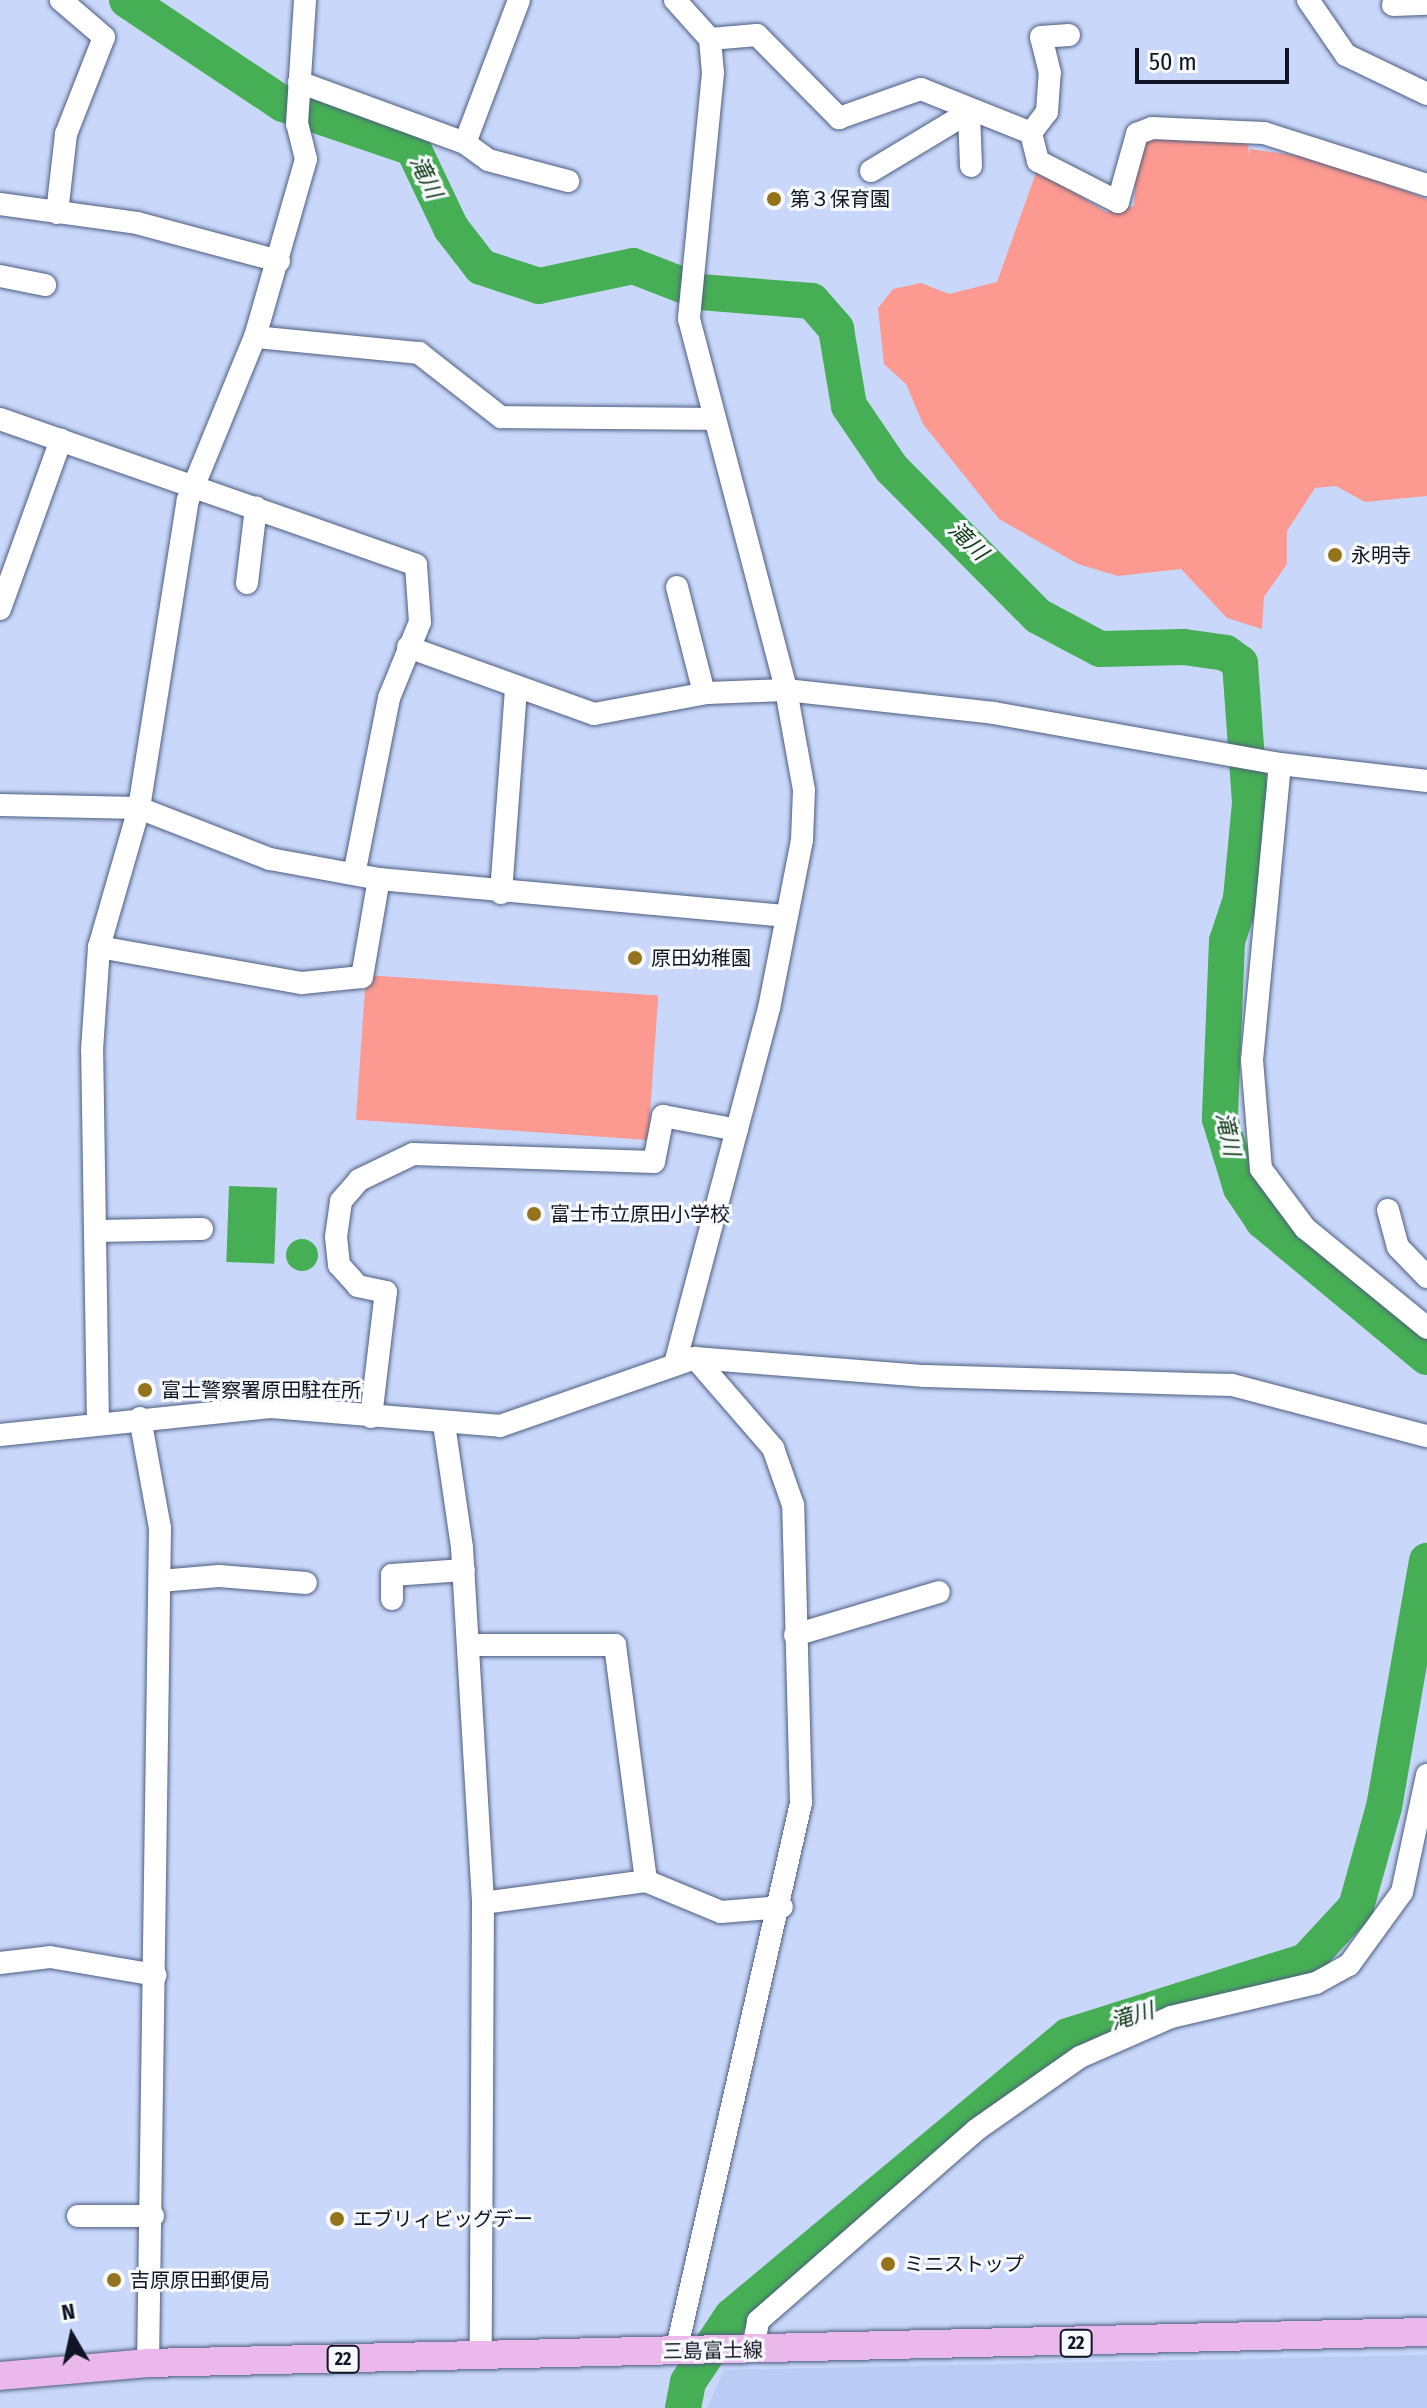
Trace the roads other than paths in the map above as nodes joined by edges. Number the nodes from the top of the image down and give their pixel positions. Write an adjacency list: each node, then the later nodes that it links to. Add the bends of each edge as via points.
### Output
1 (61, 0): 20 (street, via 104,37 66,134)
2 (305, 0): 10 (street)
3 (519, 0): 14 (street)
4 (675, 0): 9 (street)
5 (1308, 0): 11 (street, via 1346,55)
6 (1427, 4): 7 (street)
7 (1393, 5)
8 (1069, 35): 13 (street, via 1041,37 1050,73 1047,112)
9 (710, 39): 12 (street, via 757,35 839,118 921,89); 26 (street, via 712,131 689,319)
10 (299, 82): 14 (street); 21 (street, via 297,124 306,159)
11 (1427, 94)
12 (969, 112): 13 (street); 15 (street); 16 (street)
13 (1031, 133): 18 (street, via 1038,161 1118,202 1137,134 1152,128 1264,133)
14 (465, 143): 17 (street, via 488,160)
15 (971, 166)
16 (871, 171)
17 (568, 181)
18 (1427, 185)
19 (0, 204): 20 (street)
20 (57, 213): 21 (street, via 137,223)
21 (279, 261): 24 (street)
22 (0, 276): 23 (street)
23 (45, 285)
24 (255, 337): 26 (street, via 419,353 501,417); 28 (street)
25 (0, 419): 27 (street)
26 (713, 419): 35 (street)
27 (61, 440): 28 (street); 32 (street)
28 (197, 487): 29 (street); 40 (street, via 188,500)
29 (256, 508): 30 (street); 33 (street, via 416,565 420,622)
30 (247, 583)
31 (677, 587): 36 (street)
32 (0, 609)
33 (408, 647): 34 (street); 41 (street, via 389,698)
34 (516, 687): 36 (street, via 594,714); 43 (street)
35 (786, 690): 36 (street); 37 (street, via 994,713); 44 (street, via 804,790)
36 (704, 693)
37 (1280, 764): 38 (street); 51 (street, via 1252,1060 1261,1169 1305,1228)
38 (1427, 781)
39 (0, 805): 40 (street)
40 (139, 808): 41 (street, via 270,859); 45 (street)
41 (354, 874): 42 (street)
42 (379, 879): 43 (street); 45 (street, via 362,977 302,983)
43 (501, 893): 44 (street)
44 (784, 916): 46 (street)
45 (99, 947): 49 (street)
46 (737, 1130): 52 (street); 53 (street, via 663,1116 654,1162 413,1154 359,1180 341,1201 336,1237 339,1265 358,1286 386,1292)
47 (1388, 1210): 50 (street, via 1398,1247)
48 (202, 1229): 49 (street)
49 (95, 1231): 55 (street)
50 (1427, 1277)
51 (1427, 1328)
52 (686, 1359): 56 (street, via 537,1418); 58 (street, via 925,1376 1232,1385); 64 (street, via 773,1448 793,1505)
53 (371, 1417): 54 (street, via 271,1407); 56 (street)
54 (140, 1418): 55 (street); 60 (street, via 160,1528)
55 (98, 1424): 57 (street)
56 (444, 1424): 59 (street)
57 (0, 1435)
58 (1427, 1436)
59 (464, 1570): 63 (street, via 392,1575); 65 (street)
60 (160, 1581): 61 (street, via 219,1576); 71 (street)
61 (306, 1583)
62 (939, 1592): 64 (street)
63 (392, 1599)
64 (795, 1635): 69 (street, via 801,1803)
65 (469, 1645): 67 (street, via 615,1645); 68 (street)
66 (1427, 1775): 75 (street, via 1402,1892 1349,1965 1316,1983 1171,2017 1080,2057 976,2130 758,2321)
67 (646, 1881): 68 (street); 69 (street, via 721,1912)
68 (483, 1903): 77 (street)
69 (782, 1907): 76 (street)
70 (0, 1963): 71 (street, via 50,1957)
71 (155, 1975): 73 (street)
72 (78, 2216): 73 (street)
73 (153, 2216): 78 (street)
74 (1427, 2332): 75 (main road, 三島富士線 / 22)
75 (753, 2350): 76 (main road, 三島富士線 / 22)
76 (681, 2352): 77 (main road, 三島富士線 / 22)
77 (481, 2356): 78 (main road, 三島富士線 / 22)
78 (148, 2363): 79 (main road, 三島富士線 / 22)
79 (0, 2376)

